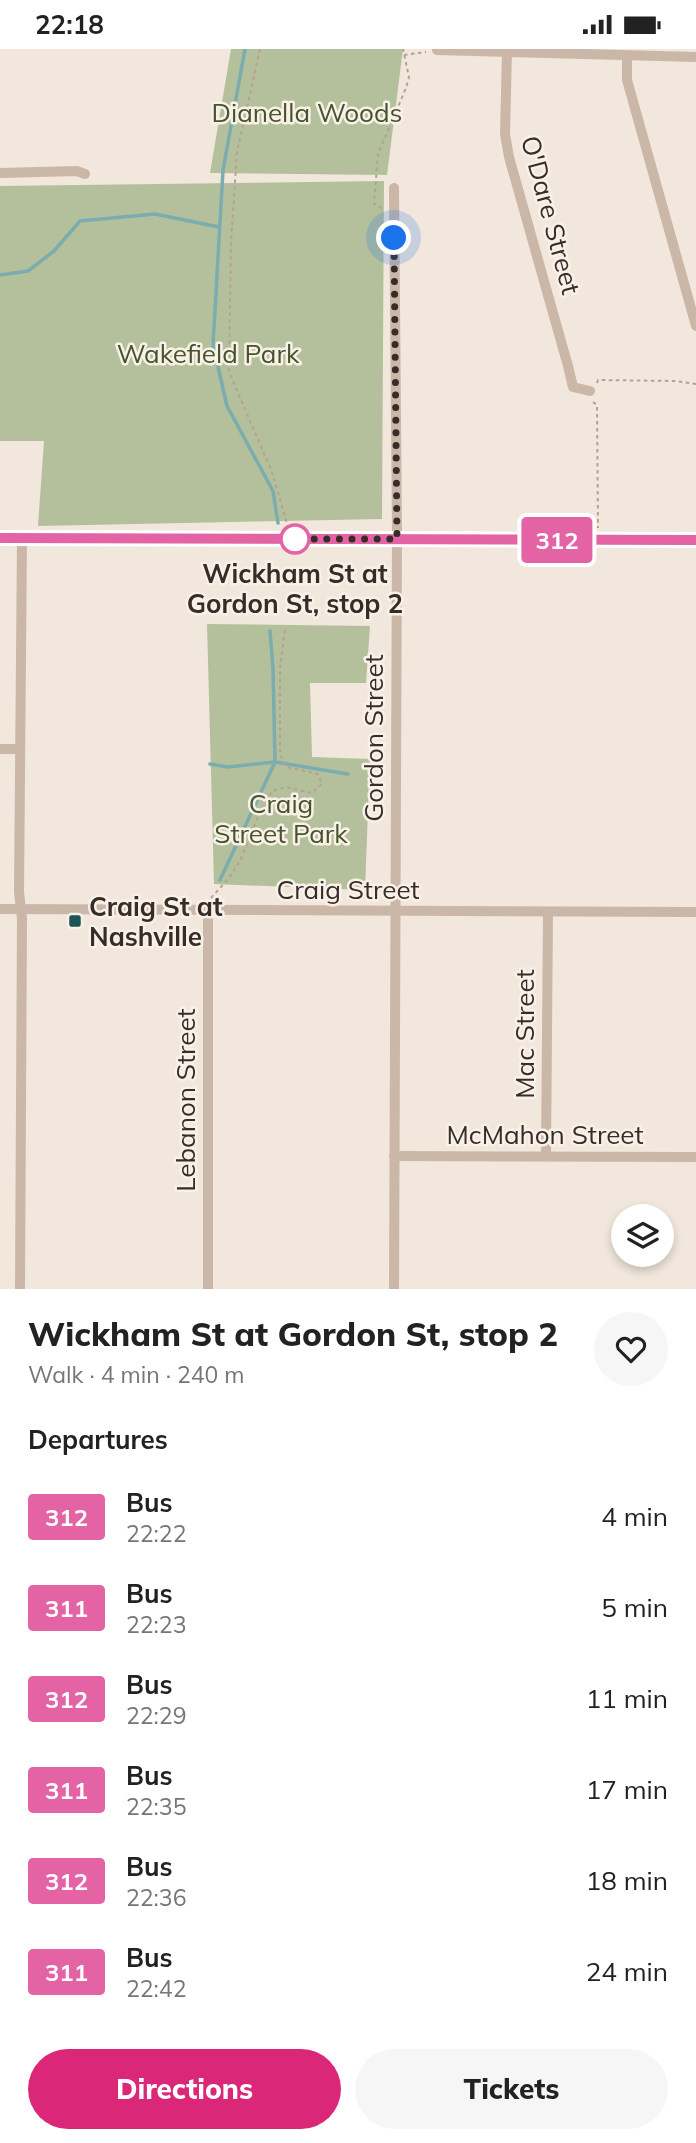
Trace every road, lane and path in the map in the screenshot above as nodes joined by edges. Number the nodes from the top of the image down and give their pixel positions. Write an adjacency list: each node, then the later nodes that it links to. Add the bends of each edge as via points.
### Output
1 (260, 49): 17 (path, via 237,152 229,372 272,472)
2 (403, 49): 5 (path)
3 (437, 50): 4 (street); 5 (path)
4 (507, 52): 6 (street); 14 (street, O'Dare Street, via 505,134 509,157 573,387)
5 (404, 55): 11 (path, via 409,77 378,154 374,196 374,204)
6 (627, 56): 7 (street); 12 (street, via 627,80)
7 (696, 57)
8 (0, 173): 9 (street)
9 (85, 174)
10 (394, 188): 11 (street, Gordon Street)
11 (394, 211): 18 (street, Gordon Street)
12 (696, 325)
13 (696, 384): 14 (path, via 598,380)
14 (590, 391): 19 (path, via 597,405)
15 (0, 538): 16 (street)
16 (22, 538): 17 (street); 23 (street)
17 (292, 539): 18 (street)
18 (397, 539): 19 (street); 28 (street, Gordon Street)
19 (598, 540): 20 (street)
20 (696, 540)
21 (285, 630): 24 (path, via 280,666 281,755 287,767 318,774 321,784 312,793 286,787 272,791 240,861)
22 (0, 749): 23 (street)
23 (20, 749): 26 (street)
24 (211, 898)
25 (0, 909): 26 (street, Craig Street)
26 (21, 909): 27 (street, Craig Street); 34 (street)
27 (208, 910): 28 (street, Craig Street); 35 (street, Lebanon Street)
28 (395, 912): 29 (street, Craig Street); 31 (street, Gordon Street)
29 (548, 912): 30 (street, Craig Street); 32 (street, Mac Street)
30 (696, 912)
31 (394, 1156): 32 (street, McMahon Street); 36 (street, Gordon Street)
32 (546, 1156): 33 (street, McMahon Street)
33 (696, 1157)
34 (20, 1289)
35 (208, 1289)
36 (394, 1289)

